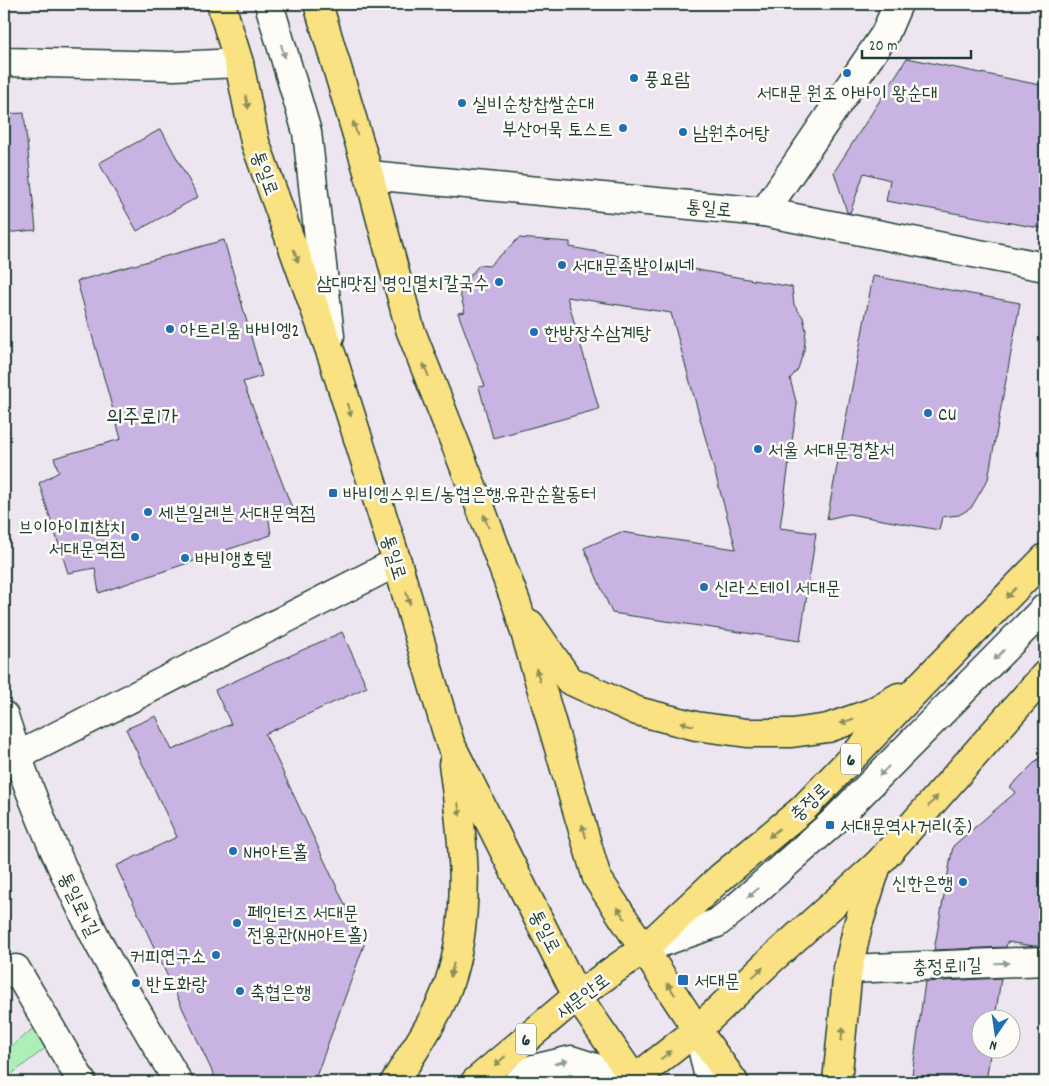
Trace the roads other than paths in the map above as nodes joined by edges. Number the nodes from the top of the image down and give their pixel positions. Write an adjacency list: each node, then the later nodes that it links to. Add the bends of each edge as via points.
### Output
1 (221, 4): 6 (main road, 통일로)
2 (269, 4): 10 (street, one-way to 10, via 307,132)
3 (318, 4): 7 (main road, one-way to 3)
4 (898, 4): 8 (street, via 885,34)
5 (4, 62): 6 (street, via 174,66)
6 (239, 63): 10 (main road, 통일로, one-way to 10, via 255,142)
7 (369, 175): 8 (street, 통일로); 13 (main road, one-way to 7, via 410,329)
8 (764, 212): 9 (street, 통일로)
9 (1045, 267)
10 (333, 359): 12 (main road, 통일로, one-way to 12)
11 (1045, 558): 16 (main road, 충정로 / 6, one-way to 16)
12 (398, 562): 18 (main road, 통일로, one-way to 18); 19 (street)
13 (517, 605): 16 (main road, one-way to 13, via 872,713 828,728 792,733 747,733 696,726 638,710 569,680); 21 (main road, one-way to 13, via 597,878)
14 (1045, 608): 21 (street, one-way to 21, via 830,825 737,907 717,923)
15 (1045, 675): 20 (main road, one-way to 15)
16 (922, 684): 21 (main road, 충정로 / 6, one-way to 21, via 803,809 720,878)
17 (4, 716): 19 (street, 통일로4길)
18 (450, 743): 25 (main road, 통일로); 30 (main road, one-way to 30, via 465,878 457,951 448,987)
19 (10, 760): 29 (street, 통일로4길, via 94,934)
20 (878, 864): 23 (main road); 26 (main road, one-way to 20)
21 (645, 948): 25 (main road, 새문안로 / 6); 26 (main road, one-way to 21)
22 (1045, 961): 23 (street, 충정로11길, one-way to 22)
23 (848, 969): 35 (main road, one-way to 23)
24 (4, 974): 28 (street, via 16,969)
25 (577, 996): 27 (main road, 통일로); 31 (main road, 새문안로 / 6, one-way to 31)
26 (697, 1030): 27 (main road, one-way to 26); 33 (street); 34 (main road)
27 (634, 1081): 32 (street, one-way to 27, via 533,1070 571,1060)
28 (82, 1082)
29 (178, 1082)
30 (395, 1082)
31 (475, 1082)
32 (518, 1082)
33 (710, 1082)
34 (734, 1082)
35 (837, 1082)

